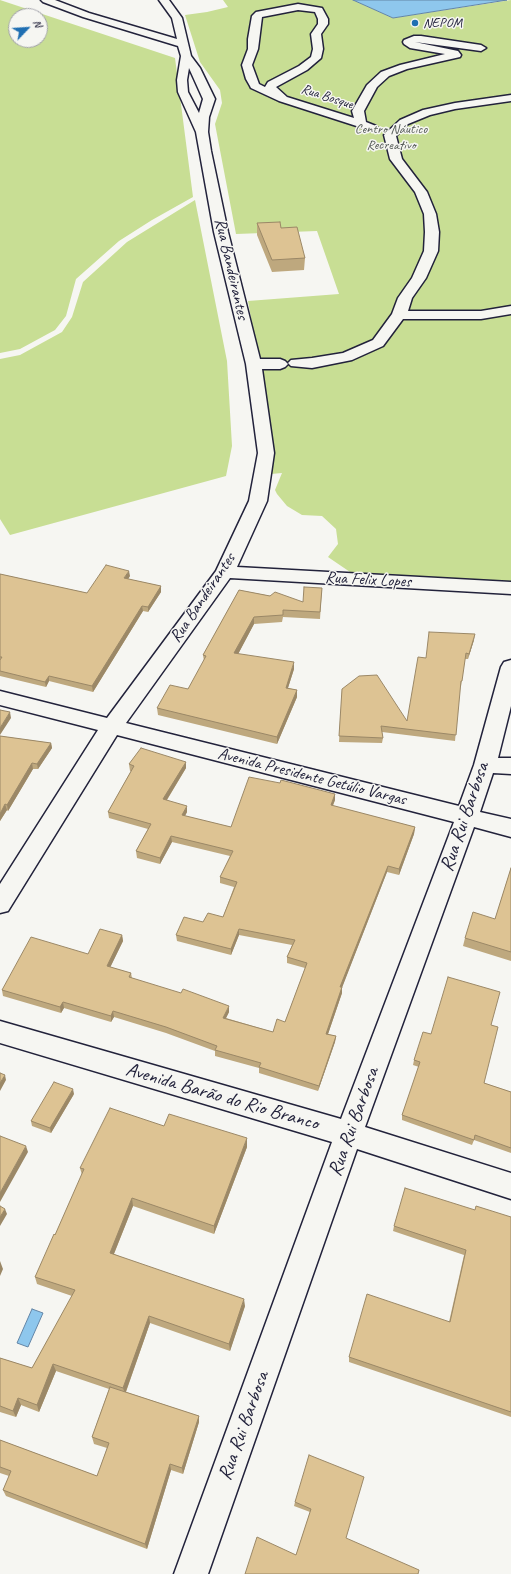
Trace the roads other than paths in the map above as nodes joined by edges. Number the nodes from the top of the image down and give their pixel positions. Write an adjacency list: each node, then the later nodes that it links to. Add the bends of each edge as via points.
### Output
1 (46, 0): 3 (street, via 86,15)
2 (164, 0): 3 (street, Rua Bandeirantes, via 177,18)
3 (183, 44): 5 (street, Rua Bandeirantes)
4 (481, 48): 8 (street, via 414,38 408,42 414,46 456,55 385,74 372,85 358,111)
5 (186, 56): 9 (street, Rua Bandeirantes, via 183,92); 9 (street, Rua Bandeirantes, via 195,68 209,98 203,117)
6 (511, 98): 10 (street, via 427,112 404,122)
7 (283, 99): 7 (street, Rua Bosque, via 270,88 272,84 316,58 316,34 323,24 319,10 298,7 257,16 253,49 247,65 250,79 255,86); 8 (street, Rua Bosque)
8 (361, 124): 10 (street, Rua Bosque)
9 (202, 132): 14 (street, Rua Bandeirantes, via 221,232)
10 (390, 136): 12 (street, via 396,159 421,192 430,214 432,232 431,251 419,278 405,298)
11 (511, 310): 12 (street, via 481,315)
12 (399, 315): 13 (street, via 378,343 347,358)
13 (296, 363)
14 (254, 364): 15 (street); 16 (street, Rua Bandeirantes, via 266,453 258,500)
15 (280, 364)
16 (225, 572): 17 (street, Rua Felix Lopes); 20 (street, Rua Bandeirantes)
17 (511, 588)
18 (511, 667): 21 (street, Rua Rui Barbosa)
19 (0, 698): 20 (street, Avenida Presidente Getúlio Vargas)
20 (112, 726): 23 (street, Avenida Presidente Getúlio Vargas); 25 (street, Rua Bandeirantes)
21 (485, 765): 22 (street); 23 (street, Rua Rui Barbosa)
22 (511, 766)
23 (467, 816): 24 (street, Avenida Presidente Getúlio Vargas); 27 (street, Rua Rui Barbosa)
24 (511, 828)
25 (0, 904)
26 (0, 1032): 27 (street, Avenida Barão do Rio Branco)
27 (350, 1134): 28 (street, Avenida Barão do Rio Branco); 29 (street, Rua Rui Barbosa)
28 (511, 1186)
29 (191, 1574)

